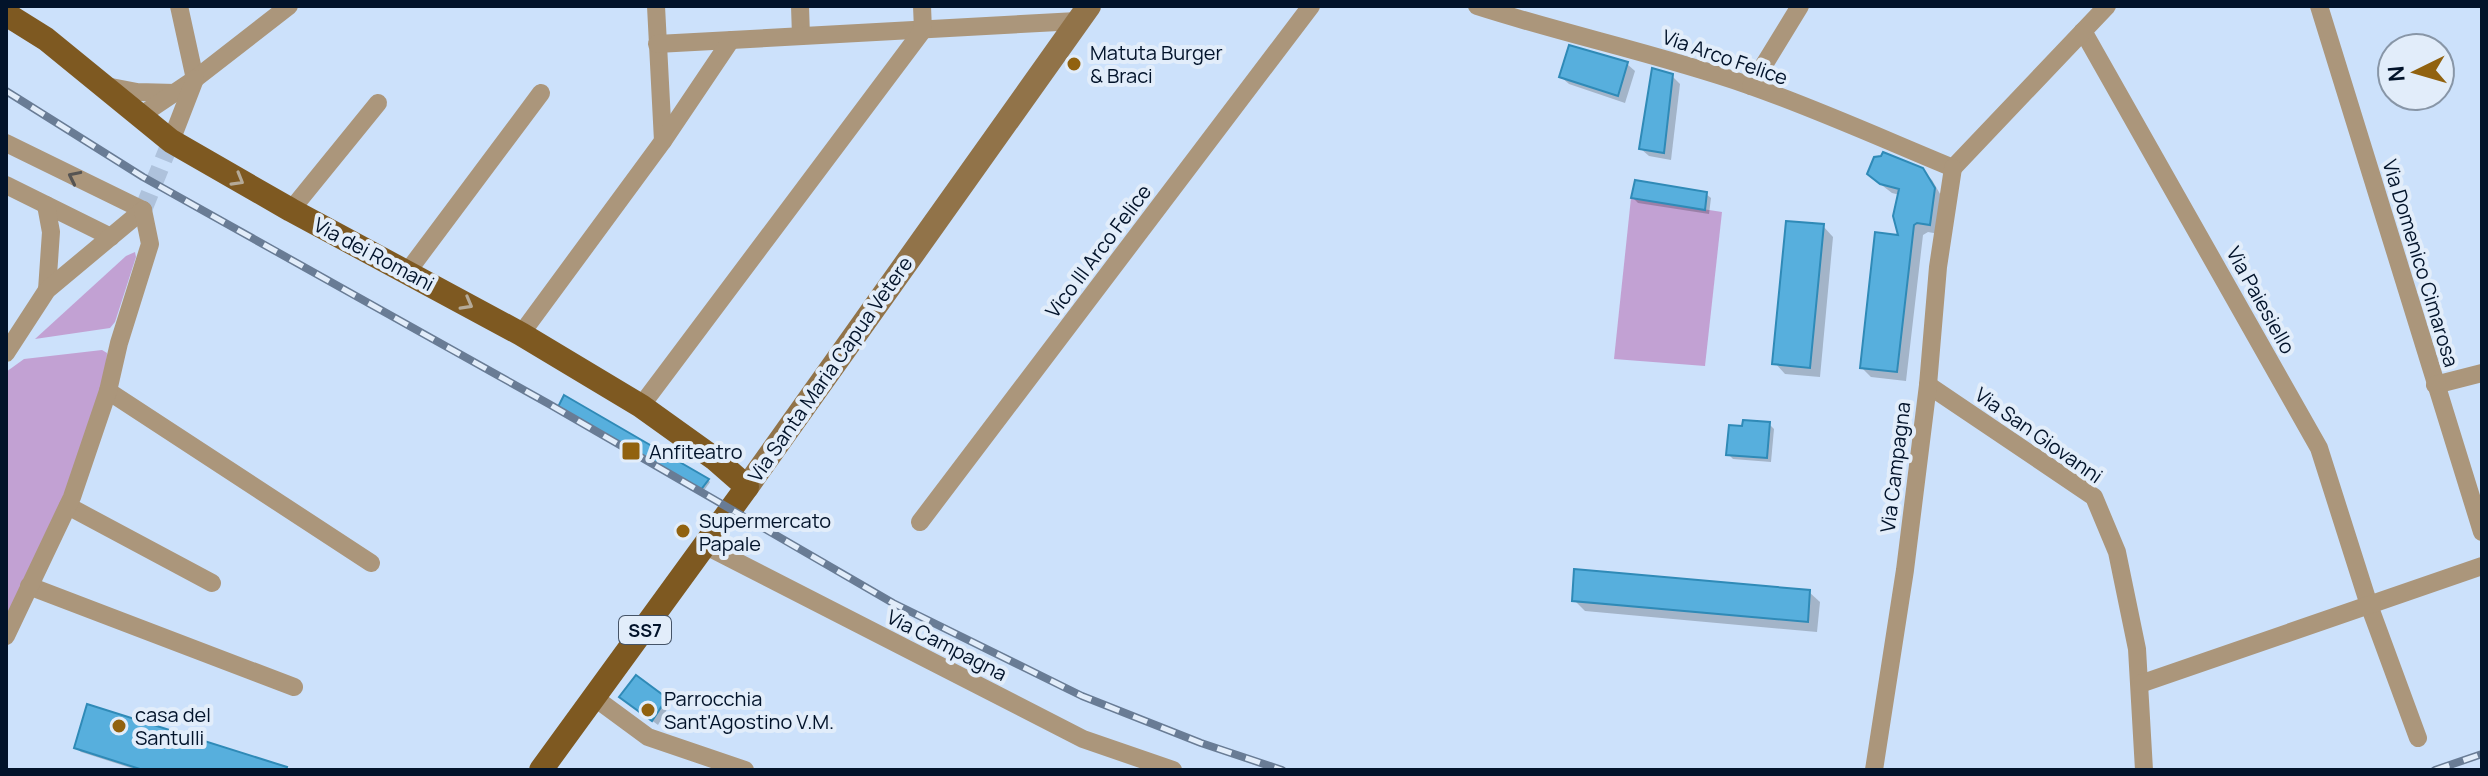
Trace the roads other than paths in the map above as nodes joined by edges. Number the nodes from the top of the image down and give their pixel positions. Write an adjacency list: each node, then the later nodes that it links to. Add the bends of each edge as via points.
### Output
1 (179, 6): 18 (street)
2 (289, 6): 18 (street)
3 (656, 6): 17 (street)
4 (800, 6): 15 (street)
5 (922, 6): 13 (street)
6 (1311, 6): 45 (street, Vico III Arco Felice)
7 (1477, 6): 20 (street, Via Arco Felice)
8 (1800, 6): 20 (street)
9 (2107, 6): 14 (street)
10 (2319, 6): 40 (street, Via Domenico Cimarosa)
11 (6, 14): 19 (main road, Via dei Romani)
12 (1083, 14): 13 (street); 43 (main road, Via Santa Maria Capua Vetere / SS7)
13 (923, 30): 15 (street); 42 (street)
14 (2083, 31): 28 (street); 52 (street, Via Paiesiello, via 2319,448)
15 (801, 36): 16 (street)
16 (731, 40): 17 (street); 26 (street)
17 (657, 44): 26 (street)
18 (195, 79): 21 (street); 25 (street)
19 (102, 85): 21 (street); 24 (main road, Via dei Romani)
20 (1751, 86): 28 (street, Via Arco Felice)
21 (175, 93): 24 (street)
22 (541, 93): 34 (street)
23 (378, 103): 32 (street)
24 (140, 116): 25 (main road, Via dei Romani)
25 (171, 141): 32 (main road, Via dei Romani, one-way to 32)
26 (663, 141): 36 (street)
27 (6, 143): 31 (street, one-way to 27)
28 (1953, 168): 39 (street, Via Campagna)
29 (6, 185): 30 (street)
30 (46, 205): 33 (street); 35 (street, via 51,232)
31 (143, 210): 33 (street); 41 (street, via 150,244)
32 (291, 210): 34 (main road, Via dei Romani)
33 (111, 237): 35 (street)
34 (408, 271): 36 (main road, Via dei Romani, one-way to 36)
35 (47, 290): 37 (street)
36 (521, 334): 42 (main road, Via dei Romani)
37 (6, 353)
38 (2482, 373): 40 (street)
39 (1928, 385): 54 (street, Via San Giovanni, via 2094,497 2117,552); 61 (street, Via Campagna)
40 (2435, 385): 46 (street, Via Domenico Cimarosa)
41 (108, 391): 44 (street); 48 (street)
42 (641, 406): 43 (main road, Via dei Romani)
43 (747, 487): 47 (main road, Via Santa Maria Capua Vetere / SS7)
44 (68, 506): 50 (street); 51 (street)
45 (920, 522)
46 (2482, 532)
47 (706, 546): 56 (main road, Via Santa Maria Capua Vetere / SS7); 60 (street, Via Campagna, via 1083,739)
48 (371, 563)
49 (2482, 566): 52 (street)
50 (212, 583)
51 (29, 586): 53 (street); 55 (street)
52 (2369, 605): 54 (street); 57 (street, Via Paiesiello)
53 (6, 636)
54 (2140, 684): 62 (street, Via San Giovanni)
55 (294, 687)
56 (595, 698): 58 (main road, Via Santa Maria Capua Vetere / SS7); 59 (street, via 648,737)
57 (2418, 738)
58 (541, 770)
59 (745, 770)
60 (1173, 770)
61 (1874, 770)
62 (2144, 770)

